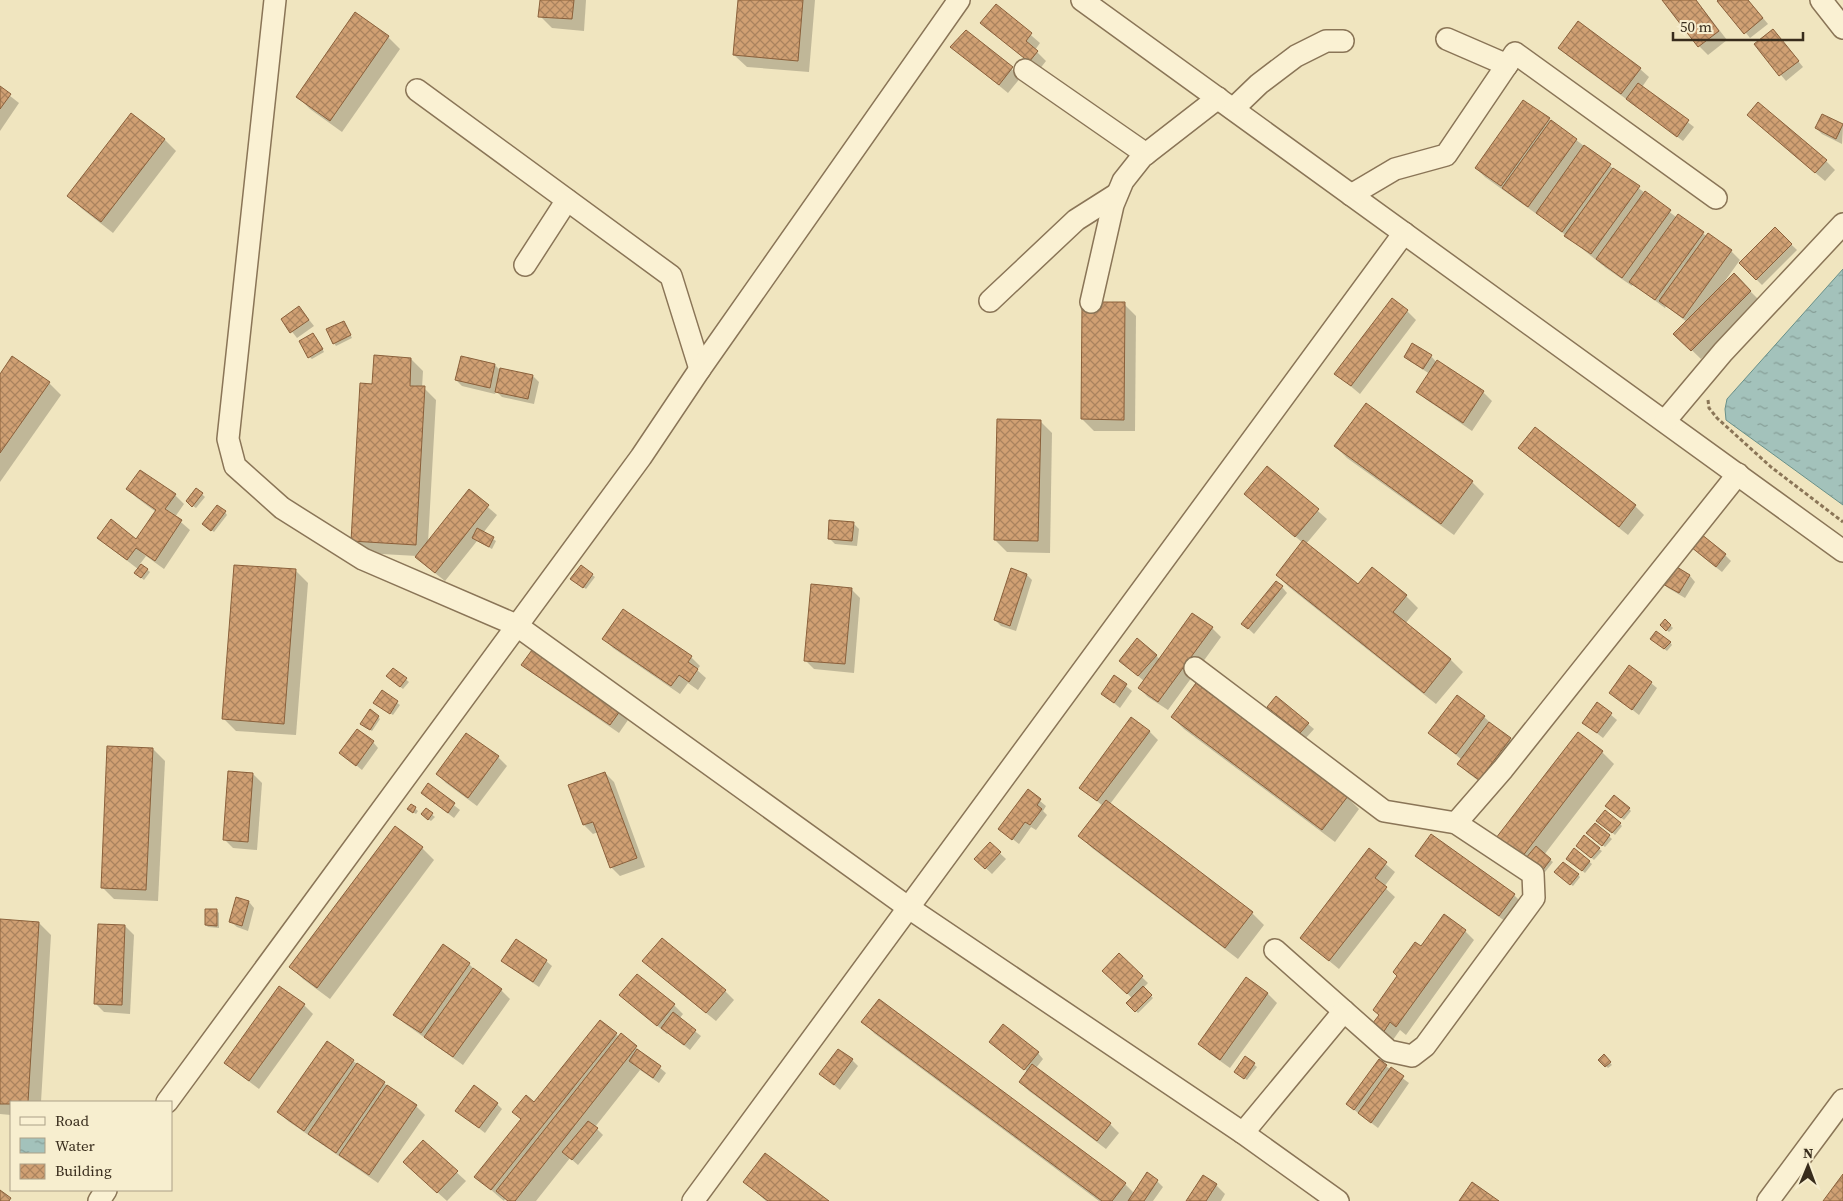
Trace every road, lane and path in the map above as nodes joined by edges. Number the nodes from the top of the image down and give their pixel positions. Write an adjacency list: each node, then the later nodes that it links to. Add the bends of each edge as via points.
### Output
1 (275, 0): 28 (street, via 228,439 235,466 282,508 363,559)
2 (959, 0): 22 (street)
3 (1082, 0): 11 (street)
4 (1822, 0): 5 (street)
5 (1843, 28)
6 (1447, 39): 8 (street)
7 (1343, 41): 11 (street, via 1326,41 1296,56)
8 (1507, 65): 14 (street, via 1446,155 1395,169); 15 (street, via 1515,53)
9 (1025, 70): 12 (street)
10 (417, 90): 16 (street)
11 (1225, 104): 12 (street); 14 (street)
12 (1146, 154): 13 (street, via 1123,181)
13 (1118, 194): 20 (street, via 1076,220); 21 (street)
14 (1351, 195): 18 (street)
15 (1716, 198)
16 (567, 200): 19 (street); 22 (street, via 671,276)
17 (1843, 224): 24 (street, via 1723,352)
18 (1404, 233): 24 (street); 31 (street)
19 (525, 265)
20 (990, 301)
21 (1091, 302)
22 (700, 369): 28 (street, via 641,456)
23 (1708, 396): 26 (path, via 1707,405 1717,418 1771,467)
24 (1665, 421): 25 (street)
25 (1738, 474): 27 (street); 30 (street)
26 (1843, 522)
27 (1843, 551)
28 (516, 625): 31 (street); 35 (street)
29 (1195, 668): 30 (street, via 1384,811)
30 (1456, 823): 33 (street, via 1533,874 1534,898 1425,1046 1412,1056 1389,1051)
31 (909, 908): 36 (street); 37 (street)
32 (1275, 950): 33 (street)
33 (1344, 1011): 36 (street)
34 (1843, 1100): 39 (street)
35 (167, 1101)
36 (1243, 1133): 38 (street)
37 (693, 1201)
38 (1338, 1201)
39 (1768, 1201)

